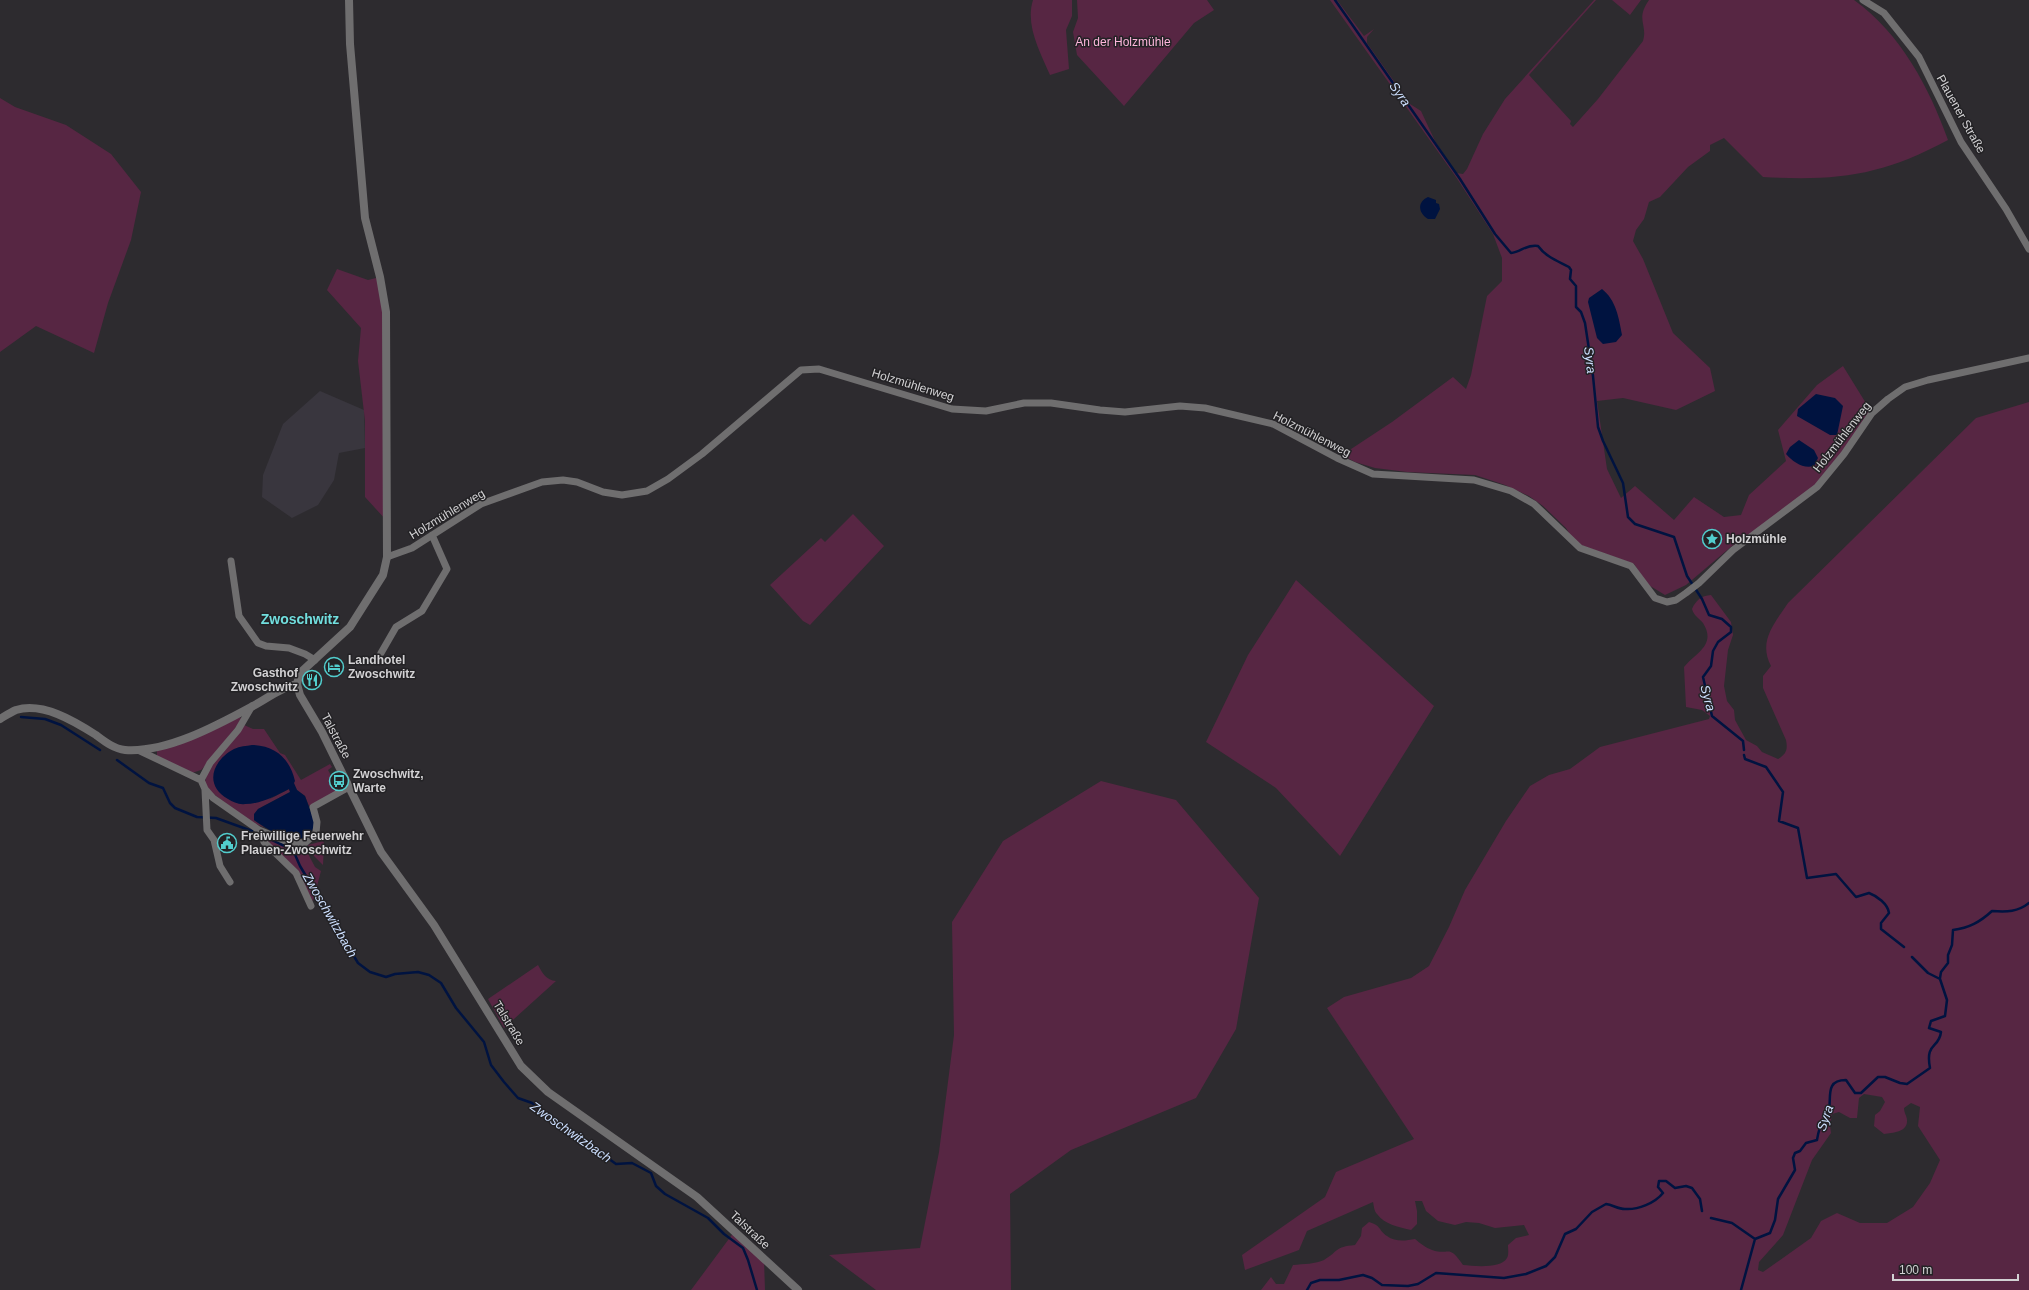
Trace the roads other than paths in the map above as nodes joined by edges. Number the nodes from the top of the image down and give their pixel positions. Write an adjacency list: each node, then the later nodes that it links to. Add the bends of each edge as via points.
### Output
1 (349, 0): 6 (street, via 350,44 365,218 386,312)
2 (1863, 0): 3 (street, Plauener Straße, via 1884,13 1919,57 1961,142 2006,209)
3 (2029, 249)
4 (2029, 358): 5 (street, Holzmühlenweg, via 1928,380 1906,387 1888,399 1872,413 1817,487 1732,550 1686,593 1676,600 1667,602 1655,598 1631,566 1580,548 1534,504 1511,491 1474,480 1373,474 1342,461 1273,424 1205,408 1186,407 1125,412 1051,403 1024,403 986,411 952,410 819,369 801,370 702,454 647,491 622,495 603,492 578,482 542,482 481,504)
5 (432, 535): 6 (street, Holzmühlenweg, via 412,548); 8 (street, via 447,569 422,611 396,627)
6 (387, 557): 9 (street, via 383,575 350,627)
7 (231, 561): 9 (street, via 239,616 258,643 289,648)
8 (381, 653)
9 (315, 660): 10 (street, via 300,673)
10 (297, 684): 11 (street, via 279,689); 15 (street, Talstraße, via 300,695 322,732)
11 (252, 706): 13 (street, via 177,741); 14 (street, via 238,730 210,763)
12 (0, 718): 13 (street, via 16,710 30,708 47,711 73,721 111,745 124,750)
13 (138, 750): 14 (street)
14 (201, 780): 16 (street)
15 (349, 787): 17 (street, via 313,807 317,822 316,833 305,843 288,842); 20 (street, Talstraße, via 382,852 434,925 521,1066 548,1092 697,1197)
16 (205, 789): 17 (street, via 222,806); 18 (street, via 207,830 214,840 220,866)
17 (259, 830): 19 (street, via 264,842 296,873)
18 (230, 882)
19 (311, 906)
20 (798, 1290)

